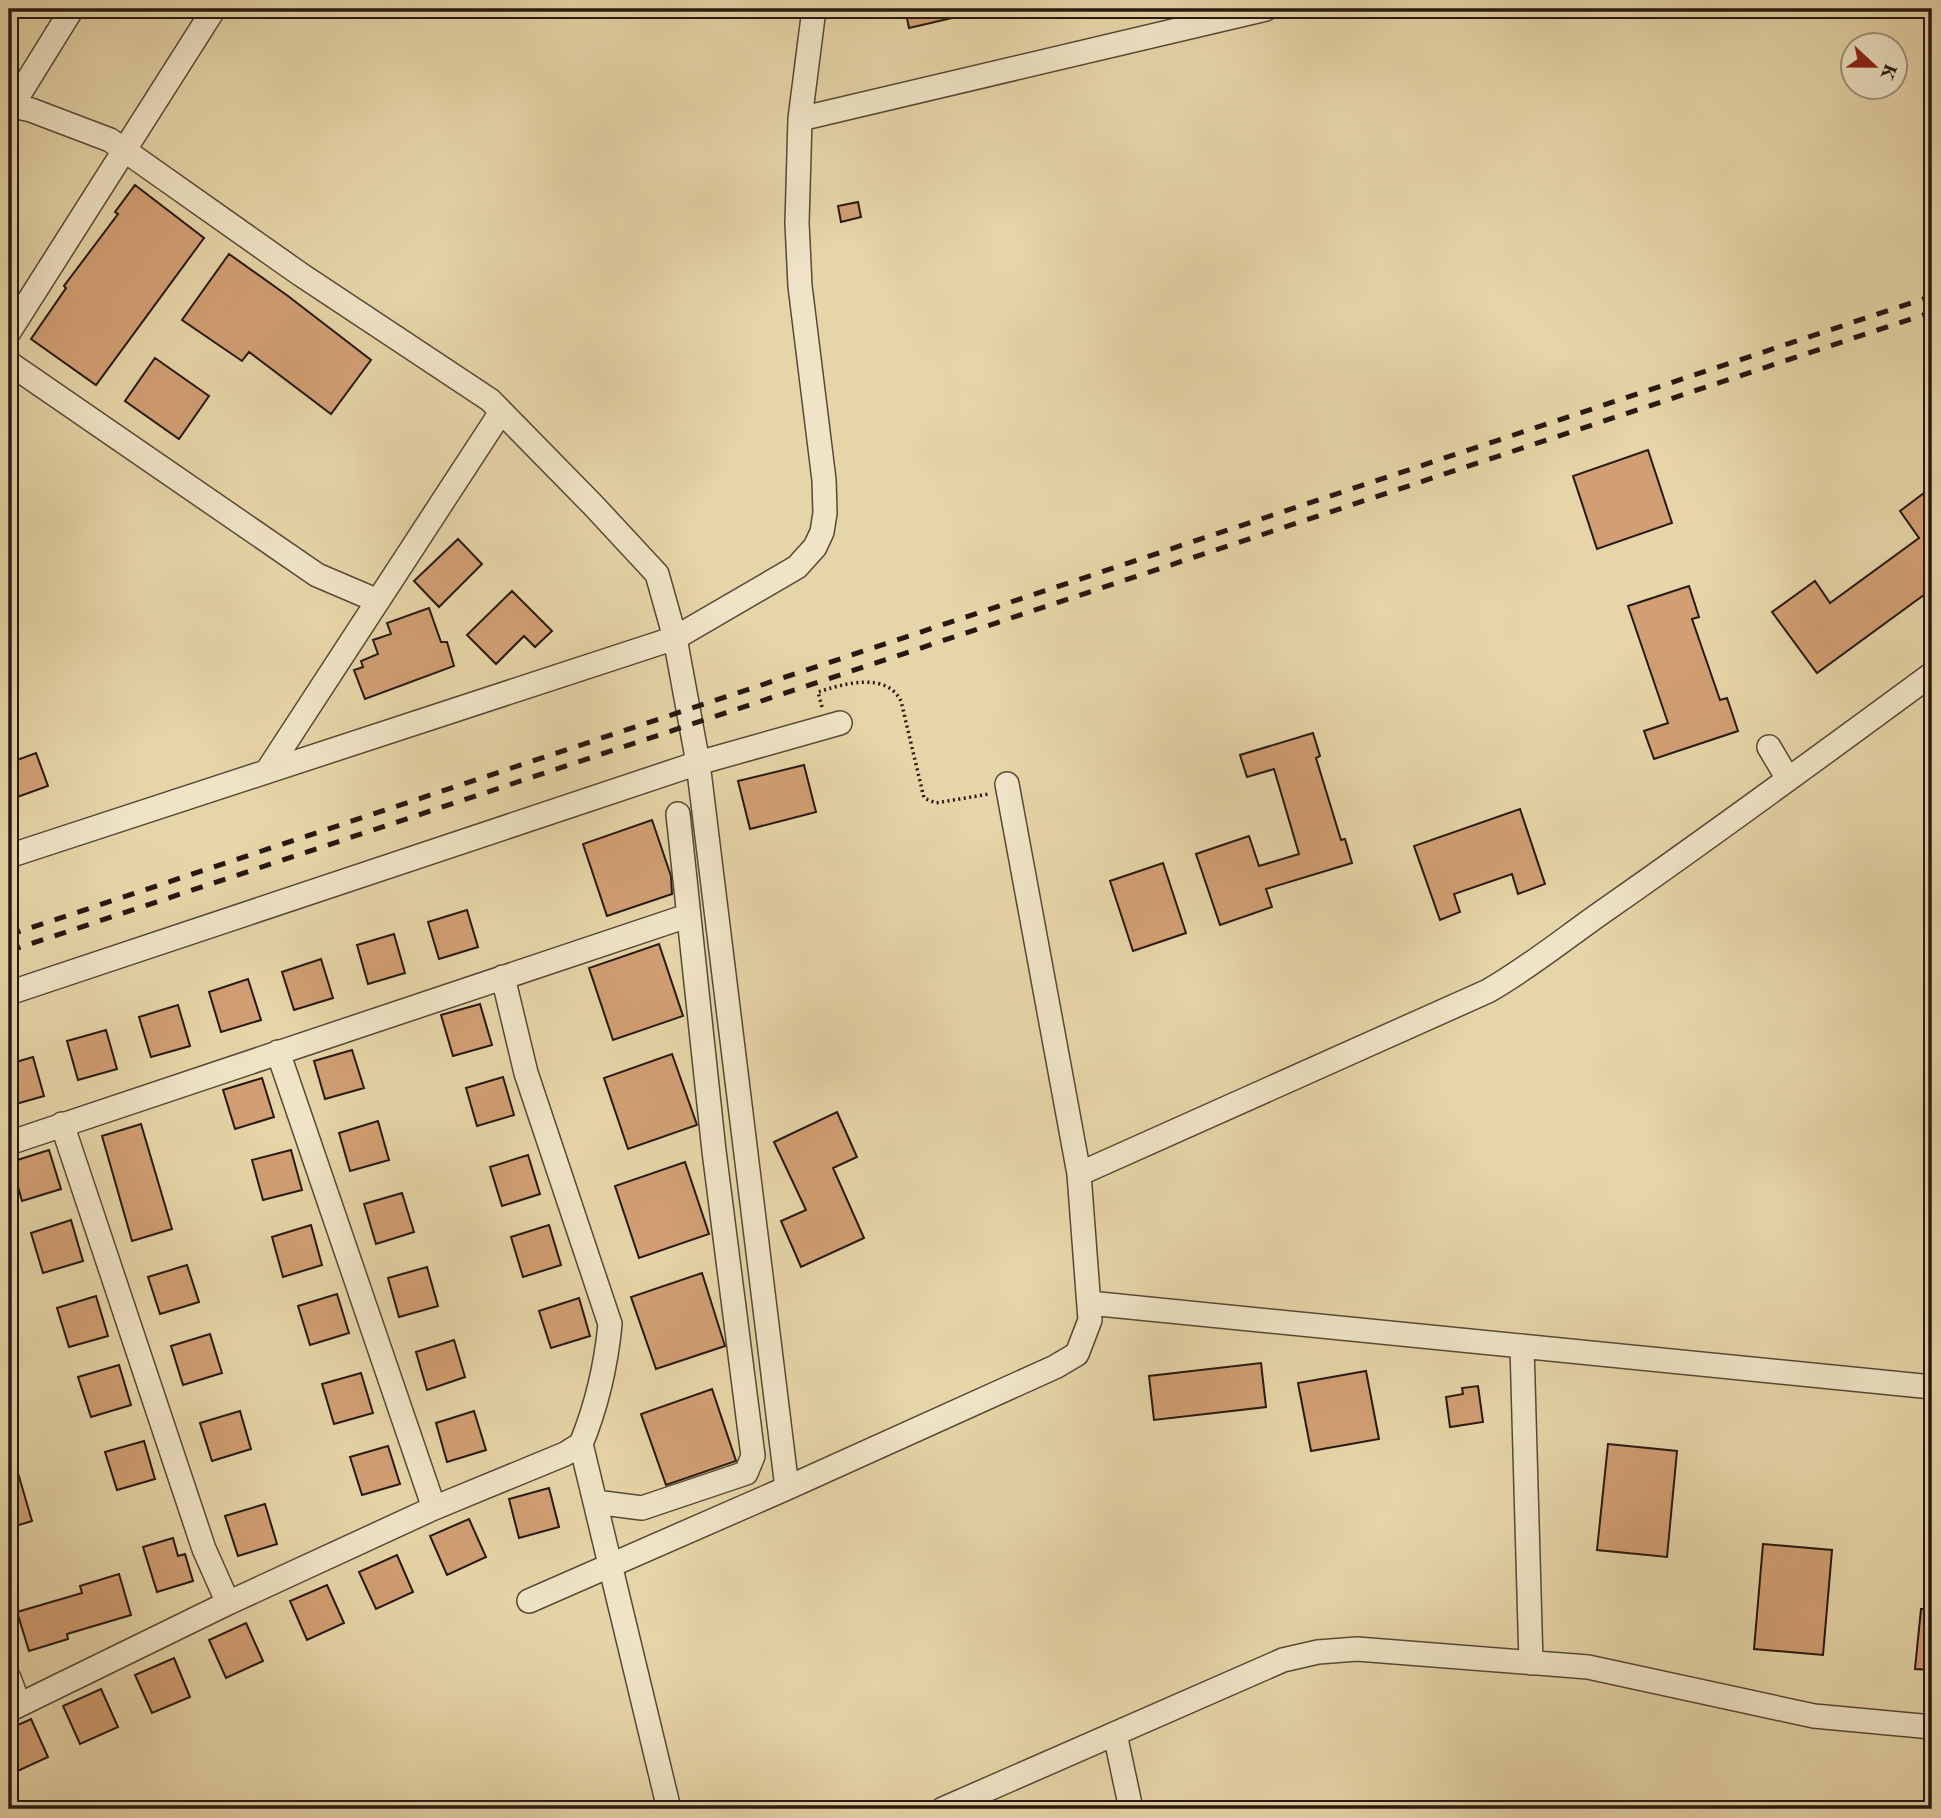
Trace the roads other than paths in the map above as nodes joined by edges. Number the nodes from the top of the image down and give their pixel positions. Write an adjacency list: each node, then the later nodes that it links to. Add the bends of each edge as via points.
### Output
1 (72, 9): 5 (street)
2 (214, 9): 7 (street)
3 (814, 9): 6 (street)
4 (1266, 9): 6 (street)
5 (10, 106): 7 (street, via 110,140)
6 (800, 119): 12 (street, via 799,273 824,480 822,532 797,567)
7 (123, 149): 8 (street); 10 (street, via 490,400)
8 (9, 332)
9 (9, 363): 11 (street, via 317,575)
10 (501, 412): 11 (street); 12 (street, via 657,574)
11 (378, 601): 17 (street)
12 (675, 638): 16 (street); 17 (street)
13 (1932, 674): 18 (street)
14 (833, 724): 16 (street)
15 (1769, 747): 18 (street)
16 (698, 763): 24 (street); 33 (street)
17 (267, 771): 21 (street)
18 (1788, 779): 28 (street, via 1523,971 1488,991)
19 (999, 788): 28 (street)
20 (678, 814): 22 (street)
21 (9, 856)
22 (687, 916): 23 (street); 34 (street, via 753,1456 746,1473 642,1508)
23 (503, 976): 25 (street); 32 (street, via 526,1073 610,1324 594,1414)
24 (9, 993)
25 (278, 1052): 26 (street); 35 (street)
26 (62, 1124): 27 (street); 38 (street, via 204,1549)
27 (9, 1143)
28 (1079, 1174): 29 (street)
29 (1089, 1303): 30 (street); 33 (street, via 1090,1320 1077,1354)
30 (1522, 1346): 31 (street); 39 (street)
31 (1932, 1387)
32 (581, 1444): 34 (street); 35 (street)
33 (787, 1488): 36 (street)
34 (595, 1502): 36 (street)
35 (434, 1508): 38 (street)
36 (610, 1566): 37 (street); 44 (street)
37 (528, 1601)
38 (228, 1603): 41 (street)
39 (1531, 1663): 42 (street, via 1588,1667 1814,1716); 43 (street, via 1357,1649 1318,1652 1283,1660)
40 (9, 1678): 41 (street)
41 (14, 1708)
42 (1932, 1727)
43 (1110, 1736): 45 (street); 46 (street)
44 (669, 1809)
45 (943, 1809)
46 (1131, 1809)

